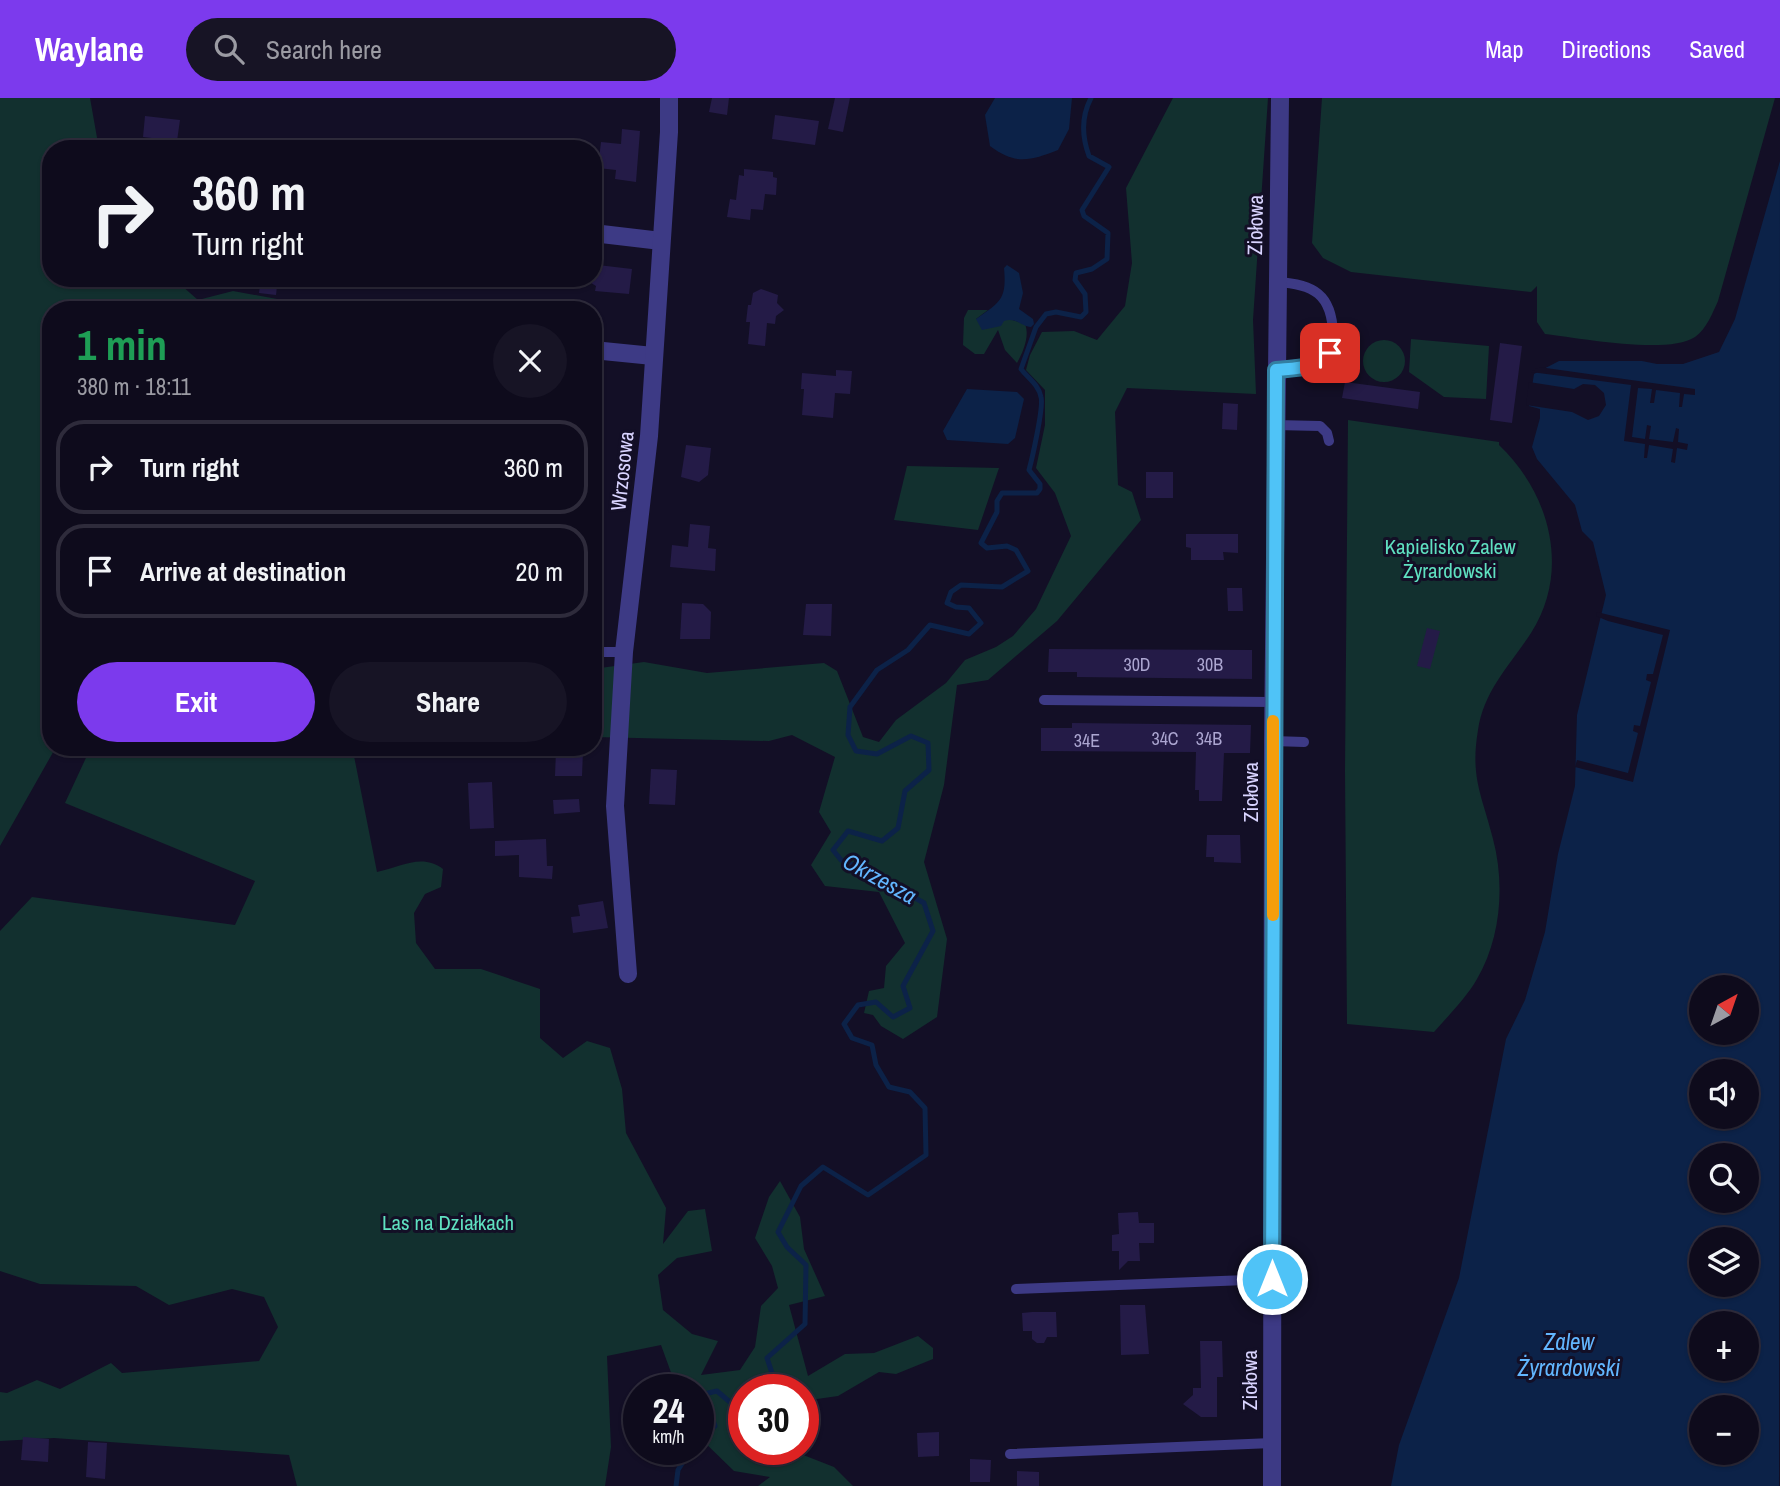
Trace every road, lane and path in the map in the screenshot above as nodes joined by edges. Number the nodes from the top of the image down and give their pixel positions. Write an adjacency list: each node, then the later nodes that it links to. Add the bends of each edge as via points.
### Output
1 (669, 98): 4 (street, Wrzosowa)
2 (1280, 98): 5 (street, Ziołowa)
3 (602, 234): 4 (street)
4 (661, 241): 7 (street, Wrzosowa)
5 (1277, 282): 8 (street, Ziołowa); 8 (lane, via 1300,284 1318,293 1330,310 1333,336 1324,360)
6 (602, 351): 7 (street)
7 (653, 356): 12 (street, Wrzosowa, via 649,436)
8 (1276, 370): 9 (street, Ziołowa)
9 (1275, 425): 10 (lane, via 1320,426); 14 (street, Ziołowa)
10 (1329, 441)
11 (602, 652): 12 (lane)
12 (624, 652): 17 (street, Wrzosowa, via 615,806)
13 (1044, 699): 14 (lane)
14 (1274, 702): 15 (street, Ziołowa)
15 (1273, 741): 16 (lane); 18 (street, Ziołowa)
16 (1304, 742)
17 (628, 974)
18 (1272, 1279): 19 (lane); 20 (street, Ziołowa)
19 (1016, 1289)
20 (1272, 1443): 21 (lane); 22 (street, Ziołowa)
21 (1010, 1454)
22 (1272, 1486)

